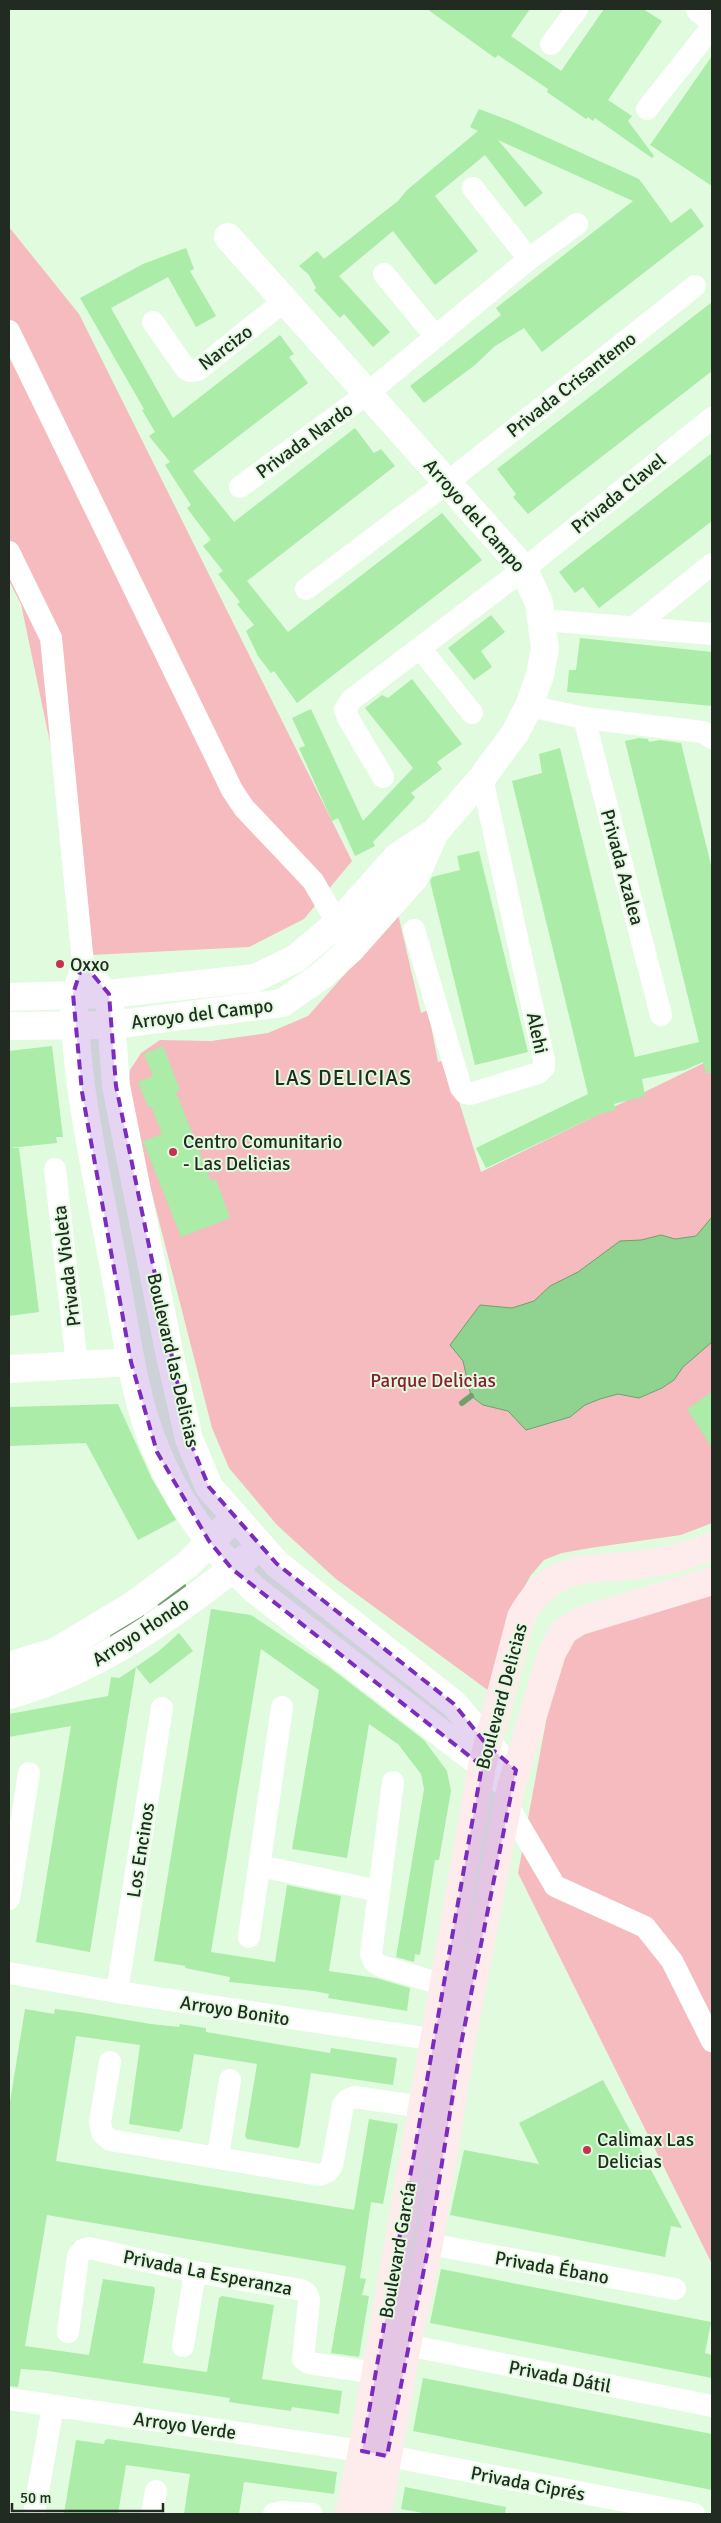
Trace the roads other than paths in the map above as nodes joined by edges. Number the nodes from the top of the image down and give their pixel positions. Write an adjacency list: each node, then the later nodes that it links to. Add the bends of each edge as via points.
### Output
1 (576, 9): 5 (street)
2 (700, 9): 3 (street)
3 (712, 18)
4 (712, 26): 6 (street)
5 (550, 44)
6 (647, 109)
7 (473, 188): 10 (street)
8 (577, 224): 10 (street, Privada Nardo)
9 (228, 236): 13 (street, Arroyo del Campo)
10 (529, 259): 16 (street, Privada Nardo)
11 (384, 274): 16 (street)
12 (695, 286): 19 (street, Privada Crisantemo)
13 (284, 301): 14 (street, Narcizo, via 193,372 186,369); 17 (street, Arroyo del Campo)
14 (153, 322)
15 (9, 331): 36 (street, via 232,790 244,808 313,881)
16 (436, 337): 17 (street, Privada Nardo)
17 (368, 393): 19 (street, Arroyo del Campo); 20 (street, Privada Nardo)
18 (712, 418): 23 (street, Privada Clavel)
19 (448, 482): 23 (street, Arroyo del Campo); 24 (street, Privada Crisantemo)
20 (240, 487)
21 (9, 552): 39 (street, via 51,638)
22 (712, 564): 26 (street)
23 (524, 569): 25 (street, Arroyo del Campo, via 536,594); 28 (street, Privada Clavel)
24 (306, 590)
25 (542, 620): 26 (street); 29 (street, Arroyo del Campo, via 544,648 540,675)
26 (634, 627): 27 (street)
27 (712, 634)
28 (420, 648): 30 (street); 33 (street, Privada Clavel, via 351,700 345,709)
29 (529, 706): 31 (street); 34 (street, Arroyo del Campo, via 515,733)
30 (472, 713)
31 (584, 718): 32 (street, via 703,732); 43 (street, Privada Azalea)
32 (712, 738)
33 (383, 777)
34 (482, 778): 35 (street, Arroyo del Campo); 37 (street, Alehi, via 544,1060 544,1067 538,1073 465,1093)
35 (435, 832): 36 (street, Arroyo del Campo, via 397,857); 38 (street, Arroyo del Campo, via 415,877)
36 (338, 923): 38 (street); 41 (street, Arroyo del Campo, via 295,959 255,978)
37 (414, 930)
38 (351, 949): 45 (street, Arroyo del Campo, via 321,976 282,1003)
39 (83, 963): 40 (street); 41 (street)
40 (73, 994): 41 (street, Arroyo del Campo); 42 (street, Arroyo del Campo); 44 (street, Boulevard las Delicias)
41 (108, 994): 45 (street, Boulevard las Delicias)
42 (9, 997)
43 (661, 1015)
44 (75, 1024): 45 (street, Arroyo del Campo); 46 (street, Arroyo del Campo); 48 (street, Boulevard las Delicias, via 82,1092)
45 (112, 1025): 51 (street, Boulevard las Delicias, via 116,1086 189,1439 209,1488)
46 (9, 1026)
47 (55, 1169): 49 (street, Privada Violeta)
48 (132, 1362): 49 (street); 52 (street, Boulevard las Delicias, via 143,1411 157,1452)
49 (77, 1364): 50 (street)
50 (9, 1369)
51 (235, 1518): 52 (street, Arroyo Hondo); 54 (street, Boulevard las Delicias)
52 (208, 1541): 55 (street, Boulevard las Delicias); 57 (street, Arroyo Hondo, via 187,1565 103,1625 54,1652)
53 (712, 1546): 61 (main road, Boulevard Delicias, via 678,1558 645,1564 570,1571 541,1588 522,1617)
54 (260, 1547): 55 (street, Arroyo Hondo); 61 (street, Boulevard las Delicias, via 454,1704)
55 (232, 1569): 58 (street, Arroyo Hondo, via 123,1646 77,1671); 61 (street, Boulevard las Delicias, via 255,1590)
56 (712, 1581): 64 (main road, Boulevard Delicias, via 595,1615 564,1632 552,1653)
57 (9, 1666)
58 (9, 1695)
59 (282, 1706): 65 (street)
60 (162, 1708): 71 (street, Los Encinos)
61 (484, 1755): 64 (street); 70 (main road, Boulevard Delicias)
62 (29, 1773): 67 (street)
63 (393, 1782): 66 (street)
64 (512, 1788): 72 (main road, Boulevard Delicias); 74 (street, via 555,1886 645,1927 672,1961)
65 (260, 1866): 66 (street); 68 (street)
66 (379, 1891): 70 (street, via 371,1954 374,1962)
67 (9, 1899)
68 (249, 1938)
69 (9, 1973): 71 (street, Arroyo Bonito)
70 (444, 1985): 73 (main road, Boulevard García)
71 (117, 1992): 73 (street, Arroyo Bonito)
72 (471, 1993): 75 (main road, Boulevard García)
73 (434, 2040): 75 (street, Arroyo Bonito); 78 (main road, Boulevard García)
74 (712, 2041)
75 (461, 2044): 80 (main road, Boulevard García)
76 (110, 2062): 79 (street, via 100,2122 102,2133 110,2140)
77 (230, 2080): 79 (street)
78 (422, 2107): 79 (street, via 355,2097 347,2100 343,2105 332,2166 320,2175); 86 (main road, Boulevard García)
79 (218, 2156)
80 (429, 2244): 82 (street, Privada Ébano); 84 (main road, Boulevard García)
81 (195, 2272): 83 (street, Privada La Esperanza, via 89,2248 83,2250 78,2256); 85 (street); 86 (street, Privada La Esperanza, via 302,2290 309,2300 303,2359 309,2363)
82 (675, 2289)
83 (68, 2332)
84 (407, 2345): 89 (street, Privada Dátil); 90 (main road, Boulevard García)
85 (183, 2346)
86 (376, 2373): 90 (main road, Boulevard García)
87 (9, 2399): 88 (street, Arroyo Verde)
88 (54, 2406): 90 (street, Arroyo Verde); 92 (street)
89 (712, 2406)
90 (375, 2453): 96 (main road, Boulevard García); 97 (main road, Boulevard García); 98 (street, Privada Ciprés)
91 (156, 2491): 93 (street)
92 (34, 2514)
93 (152, 2514)
94 (274, 2514): 95 (street)
95 (312, 2514)
96 (349, 2514)
97 (378, 2514)
98 (694, 2514)

